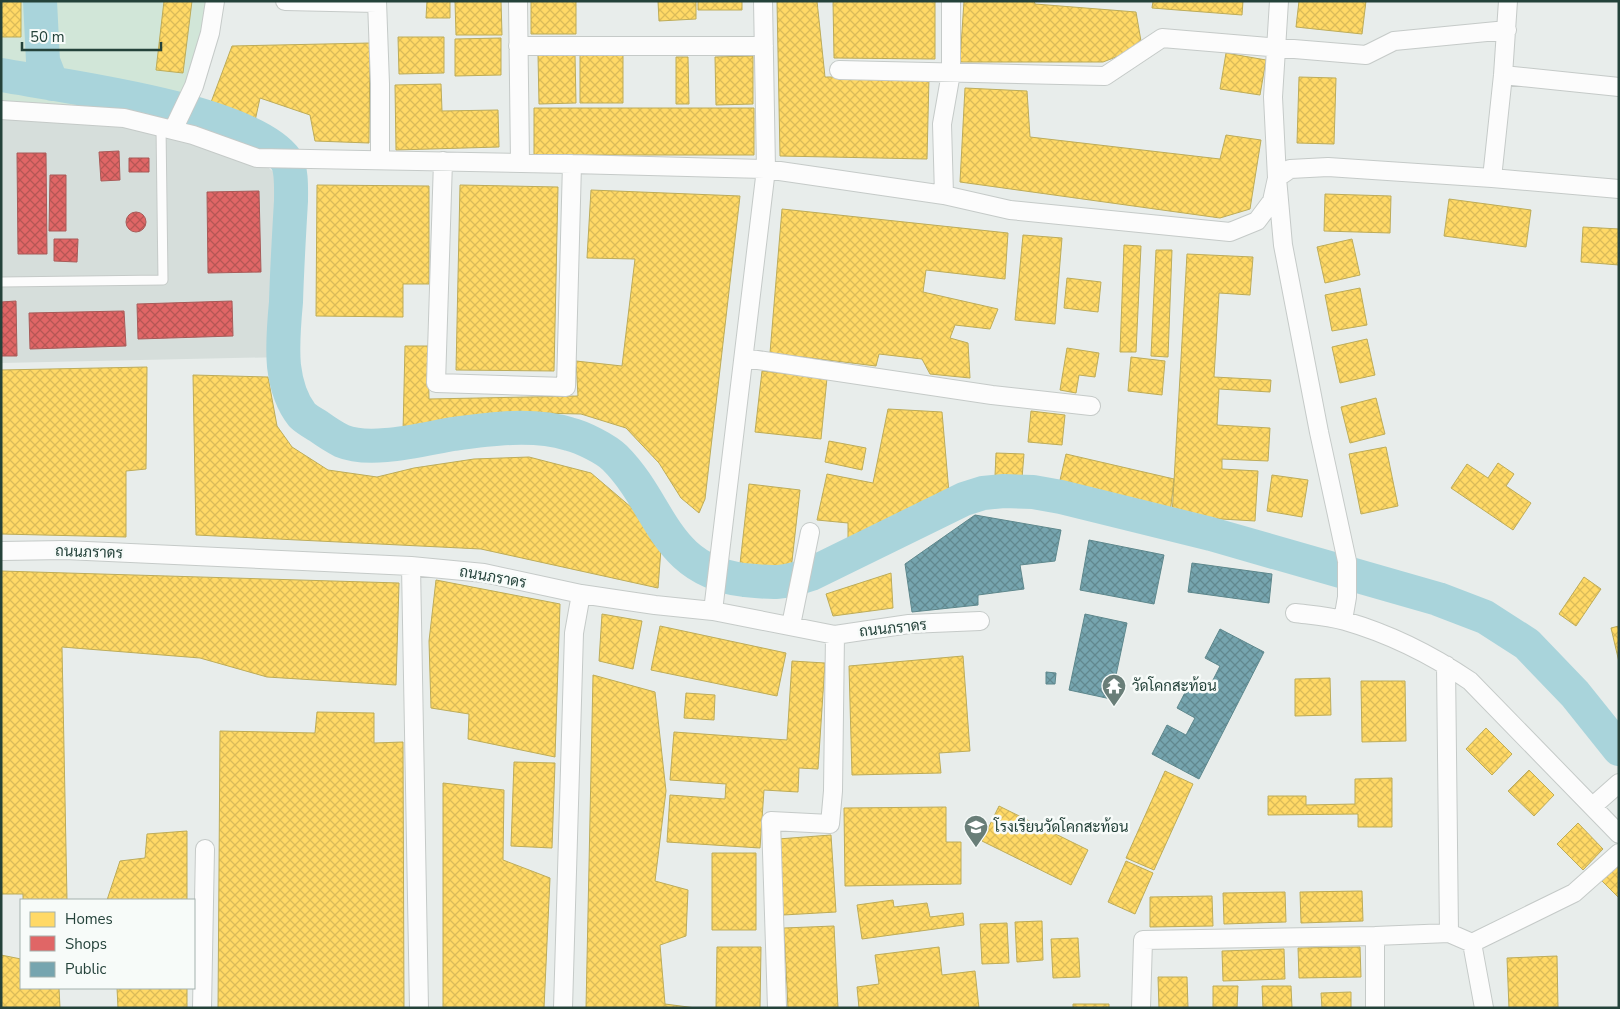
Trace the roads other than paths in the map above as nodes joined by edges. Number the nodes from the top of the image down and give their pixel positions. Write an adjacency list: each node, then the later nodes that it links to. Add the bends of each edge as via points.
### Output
1 (215, 1): 18 (street, via 210,33 194,86 182,110)
2 (285, 1): 8 (street)
3 (518, 1): 10 (street)
4 (763, 1): 11 (street)
5 (951, 1): 14 (street)
6 (1279, 1): 12 (street)
7 (1508, 1): 9 (street)
8 (377, 2): 19 (street)
9 (1506, 30): 12 (street, via 1394,41 1366,55); 15 (street)
10 (518, 46): 11 (street); 21 (street)
11 (764, 46): 23 (street)
12 (1276, 47): 14 (street, via 1162,38 1105,76); 24 (street, via 1273,97)
13 (839, 70): 14 (street)
14 (951, 73): 27 (street, via 942,124)
15 (1504, 75): 16 (street); 25 (street)
16 (1619, 87)
17 (1, 110): 18 (street, via 124,118)
18 (167, 128): 19 (street, via 257,158); 28 (lane, via 163,280)
19 (380, 160): 20 (street)
20 (443, 161): 21 (street); 22 (street, via 436,383 566,387)
21 (520, 163): 22 (street)
22 (572, 164): 23 (street)
23 (766, 169): 27 (street); 29 (street)
24 (1277, 178): 25 (street, via 1290,169 1328,167); 27 (street, via 1272,201 1257,221 1230,232 1010,210); 37 (street, via 1283,245 1346,561)
25 (1492, 178): 26 (street)
26 (1619, 189)
27 (944, 195)
28 (1, 282)
29 (744, 358): 30 (street, via 992,395); 35 (street)
30 (1091, 406)
31 (810, 532): 39 (street)
32 (1, 551): 33 (street, ถนนภราดร, via 65,550)
33 (411, 566): 34 (street, ถนนภราดร, via 484,573); 51 (street)
34 (580, 594): 35 (street, ถนนภราดร); 52 (street, via 574,633)
35 (713, 611): 39 (street, ถนนภราดร)
36 (1295, 613): 37 (street)
37 (1344, 620): 41 (street)
38 (980, 621): 40 (street, ถนนภราดร, via 909,624)
39 (791, 625): 40 (street, ถนนภราดร)
40 (835, 634): 53 (street, via 830,824 770,821)
41 (1446, 665): 43 (street, via 1470,682); 47 (street)
42 (1619, 783): 43 (street)
43 (1599, 801): 44 (street)
44 (1619, 834)
45 (206, 849): 50 (street)
46 (1619, 853): 49 (street, via 1574,893)
47 (1449, 933): 48 (street); 49 (street)
48 (1375, 936): 54 (street, via 1142,940); 55 (street)
49 (1472, 943): 56 (street)
50 (202, 1008)
51 (419, 1008)
52 (563, 1008)
53 (777, 1008)
54 (1141, 1008)
55 (1375, 1008)
56 (1484, 1008)

